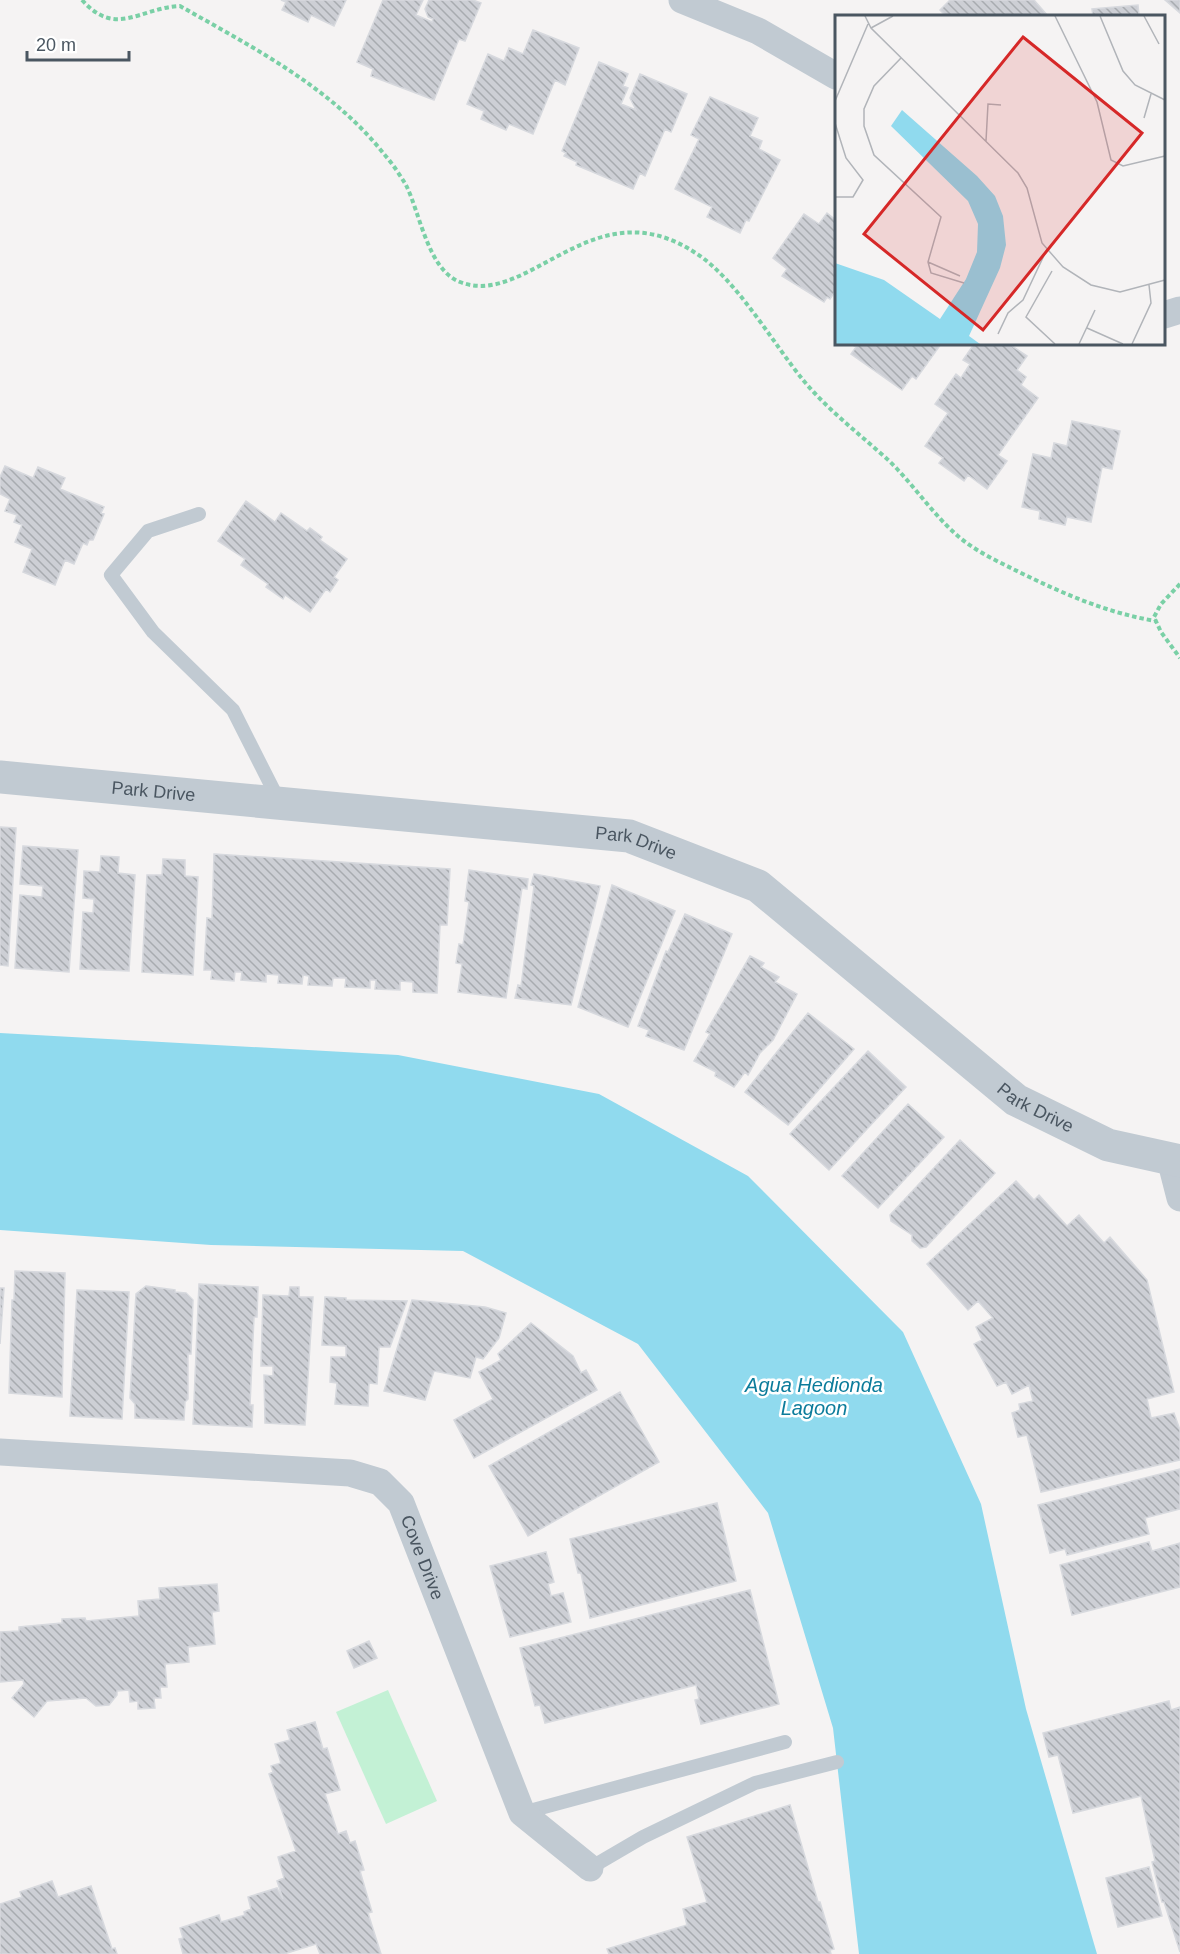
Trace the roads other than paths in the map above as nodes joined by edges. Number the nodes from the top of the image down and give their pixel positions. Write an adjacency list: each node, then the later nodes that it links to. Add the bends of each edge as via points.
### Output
1 (682, 0): 2 (street, via 758,31)
2 (835, 75)
3 (1180, 310): 4 (street)
4 (1165, 315)
5 (199, 514): 7 (lane, via 148,531 111,575 153,632 233,710)
6 (0, 777): 7 (street, Park Drive)
7 (280, 803): 8 (street, Park Drive, via 629,836 758,886 1016,1100 1108,1145)
8 (1175, 1160): 9 (street)
9 (1180, 1198)
10 (0, 1452): 13 (street, Cove Drive, via 350,1473 380,1482 402,1503)
11 (784, 1742): 13 (lane)
12 (837, 1762): 14 (lane, via 755,1783 643,1837)
13 (522, 1813): 14 (street, Cove Drive)
14 (590, 1868)

